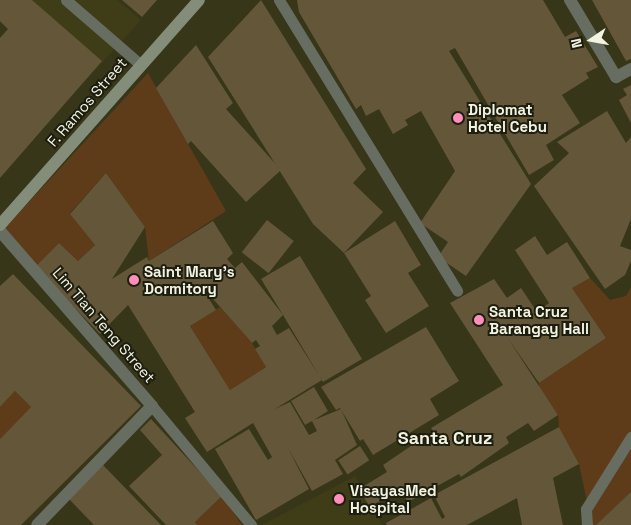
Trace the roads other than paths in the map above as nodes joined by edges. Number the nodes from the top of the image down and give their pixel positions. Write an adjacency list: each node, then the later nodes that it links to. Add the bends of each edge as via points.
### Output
1 (66, 0): 5 (lane)
2 (199, 0): 5 (street, F. Ramos Street)
3 (279, 0): 9 (lane)
4 (570, 0): 6 (street, via 616,76)
5 (141, 65): 7 (street, F. Ramos Street)
6 (631, 69)
7 (0, 225)
8 (0, 231): 10 (street, Lim Tian Teng Street)
9 (457, 292)
10 (152, 406): 12 (street, Lim Tian Teng Street); 13 (lane)
11 (631, 437): 14 (lane, via 586,509)
12 (36, 525)
13 (251, 525)
14 (587, 525)

